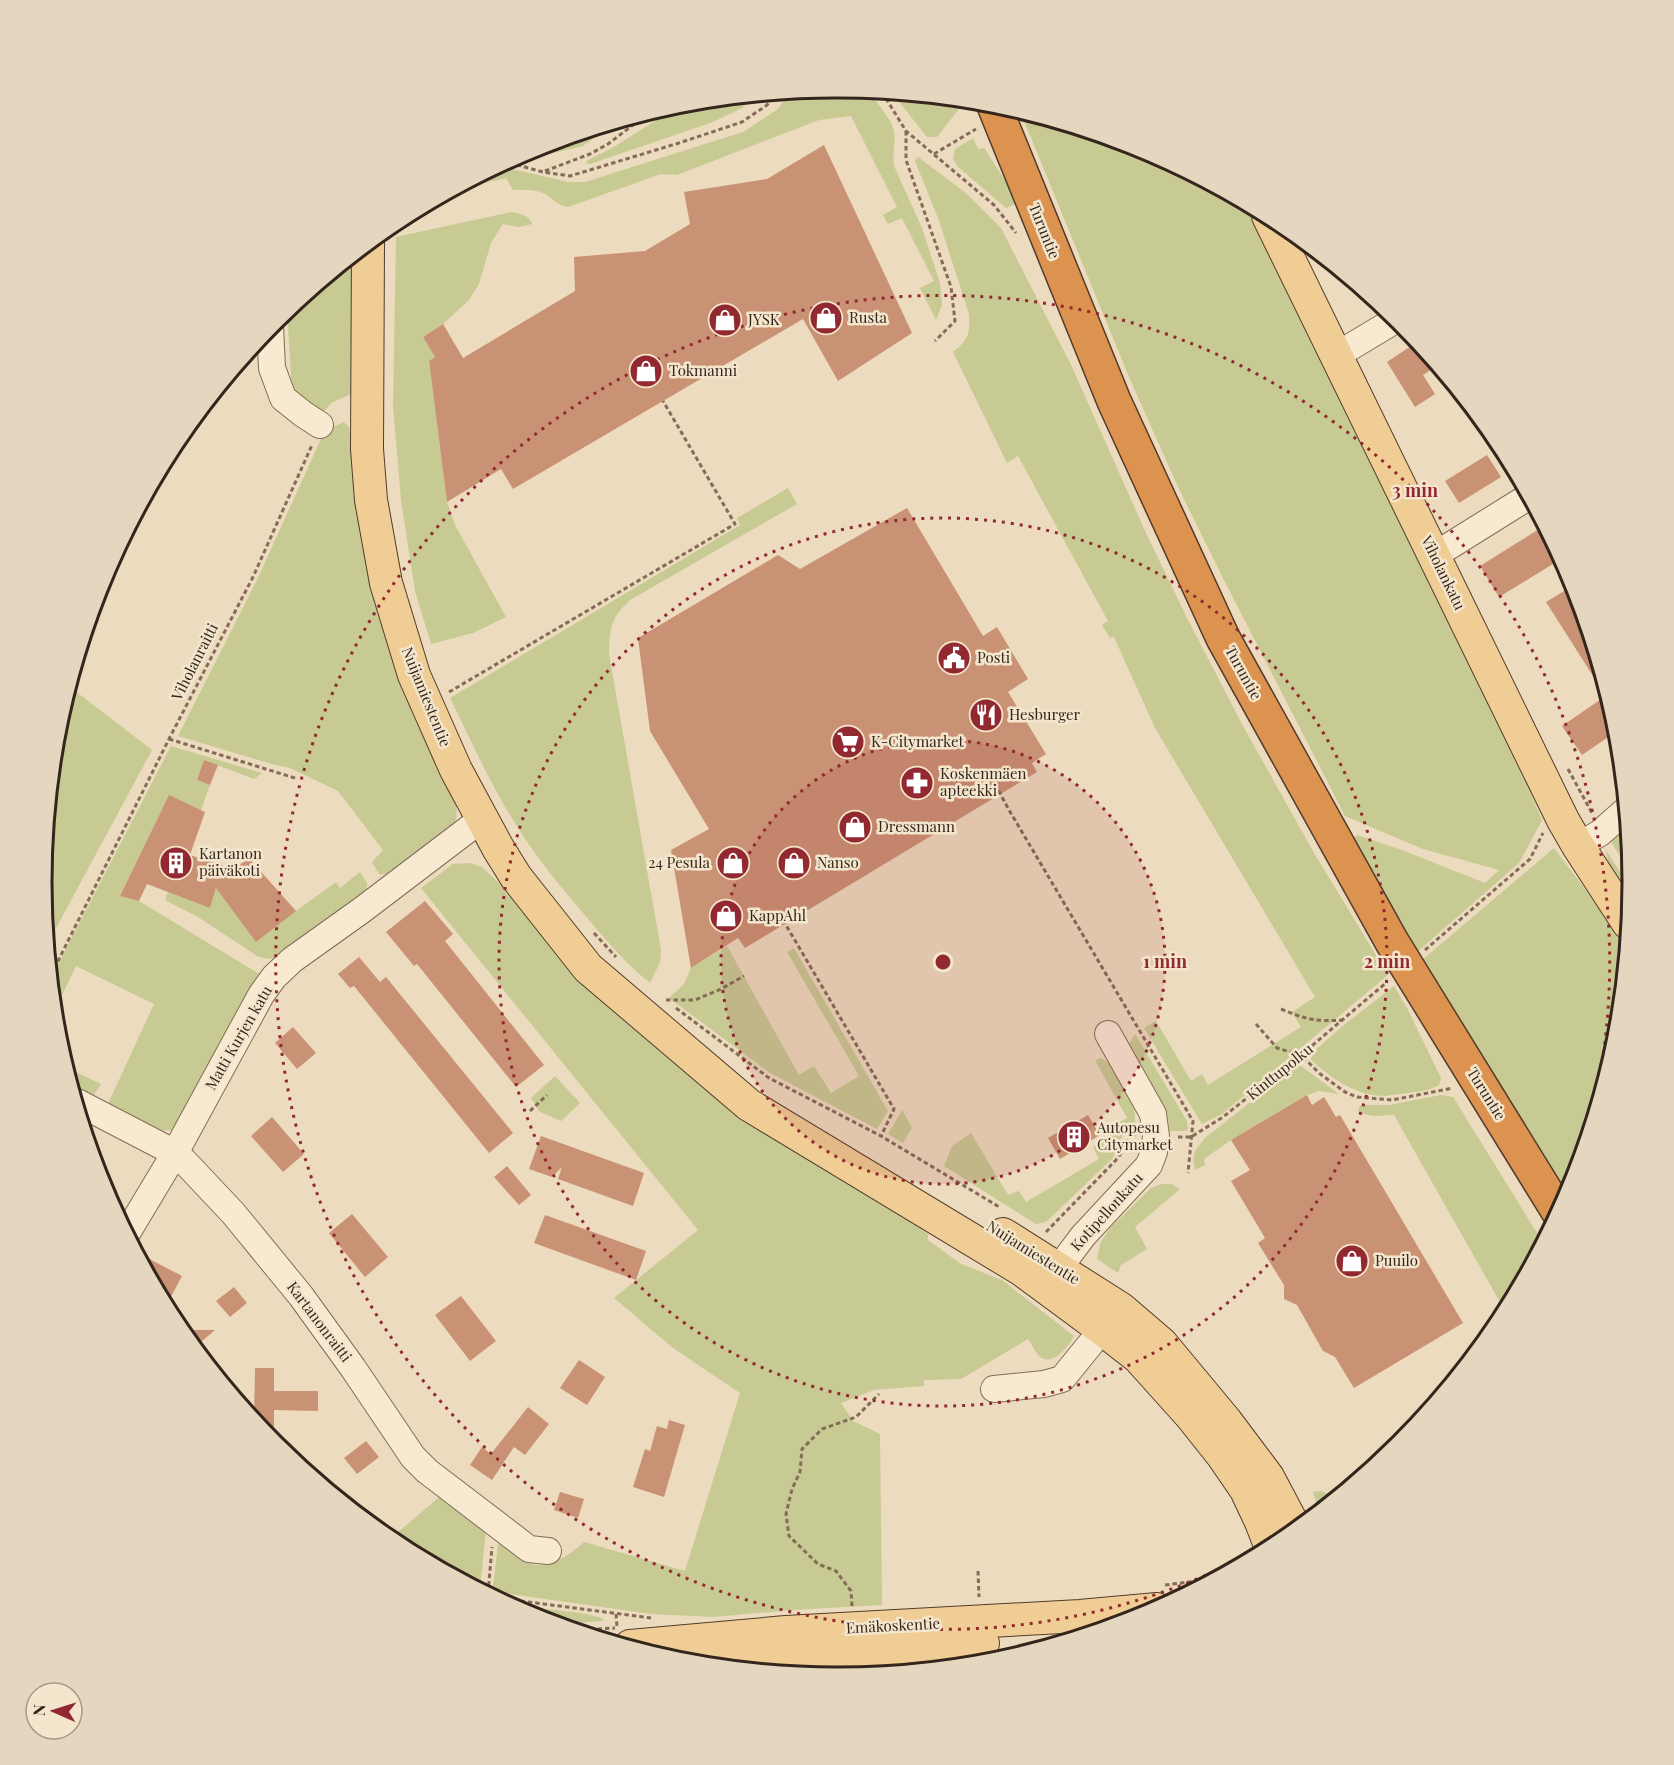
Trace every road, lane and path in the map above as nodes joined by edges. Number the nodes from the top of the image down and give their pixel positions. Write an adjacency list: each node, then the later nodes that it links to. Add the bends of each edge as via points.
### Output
1 (887, 100): 5 (path)
2 (769, 102): 8 (path, via 742,122 680,143 570,176)
3 (984, 116): 6 (path); 50 (highway, Turuntie, via 1224,638 1392,942)
4 (632, 126): 8 (path, via 590,154)
5 (906, 131): 6 (path); 14 (path, via 906,160 951,287 955,321)
6 (934, 154): 10 (path, via 994,205)
7 (520, 166): 8 (path)
8 (543, 172)
9 (1276, 232): 15 (main road, Viholankatu)
10 (1020, 237)
11 (364, 256): 26 (main road, Nuijamiestentie, via 372,511 386,583 414,675 456,770)
12 (1388, 324): 15 (street)
13 (271, 340): 17 (street, via 272,368 283,398)
14 (935, 340)
15 (1337, 355): 19 (main road, Viholankatu)
16 (663, 401): 20 (path, via 735,524)
17 (320, 425): 21 (path, Viholanraitti, via 253,577)
18 (1522, 501): 19 (street)
19 (1435, 555): 27 (main road, Viholankatu)
20 (444, 694)
21 (169, 739): 22 (path); 33 (path, Viholanraitti)
22 (298, 779)
23 (995, 784): 47 (path, via 1193,1121)
24 (1596, 805): 27 (path)
25 (1619, 817): 27 (street, via 1600,833)
26 (483, 818): 48 (street, Matti Kurjen katu, via 274,977); 54 (main road, Nuijamiestentie, via 516,878 588,968 749,1105 1022,1270)
27 (1570, 833): 28 (main road, Viholankatu); 31 (path, via 1546,829 1530,858)
28 (1621, 912)
29 (783, 920): 45 (path, via 894,1109)
30 (589, 927): 32 (path)
31 (1424, 951)
32 (619, 960)
33 (57, 963)
34 (744, 976): 45 (path, via 695,1000 666,1000 769,1077)
35 (1391, 979): 37 (path, Kinttupolku)
36 (1281, 1009): 37 (path, via 1322,1021)
37 (1344, 1019): 40 (path, Kinttupolku)
38 (1256, 1024): 40 (path, via 1277,1048)
39 (1108, 1035): 46 (street, Kotipellonkatu, via 1153,1114)
40 (1301, 1055): 41 (path, via 1328,1080 1357,1097 1392,1100); 47 (path, Kinttupolku, via 1223,1118)
41 (1452, 1088)
42 (547, 1095): 44 (path)
43 (85, 1106): 48 (street, Kartanonraitti)
44 (530, 1111)
45 (881, 1136): 51 (path)
46 (1156, 1136): 47 (path); 53 (path, via 1130,1135 1116,1160 1046,1232); 54 (street, Kotipellonkatu, via 1149,1166 1083,1236)
47 (1191, 1137): 49 (path)
48 (175, 1153): 52 (street, Matti Kurjen katu); 59 (street, Kartanonraitti, via 233,1213 301,1296 412,1457)
49 (1188, 1173)
50 (1553, 1203)
51 (1006, 1211)
52 (131, 1226)
53 (1040, 1230)
54 (1052, 1277): 55 (main road, Nuijamiestentie)
55 (1111, 1319): 56 (street, via 1062,1380); 58 (main road, Nuijamiestentie, via 1162,1344 1268,1477); 60 (main road, Nuijamiestentie, via 1138,1357 1222,1455 1246,1490)
56 (994, 1389)
57 (879, 1394): 66 (path, via 856,1418 822,1429 802,1449 800,1472 786,1514 789,1536 818,1564 836,1571 850,1591)
58 (1292, 1522)
59 (495, 1524): 61 (street, Kartanonraitti, via 529,1549); 63 (path)
60 (1267, 1538)
61 (548, 1551)
62 (978, 1571): 64 (path)
63 (489, 1585)
64 (980, 1605)
65 (1124, 1612): 67 (main road, Emäkoskentie, via 786,1632)
66 (853, 1613)
67 (624, 1637)
68 (1042, 1639): 69 (main road, Emäkoskentie)
69 (742, 1661)

